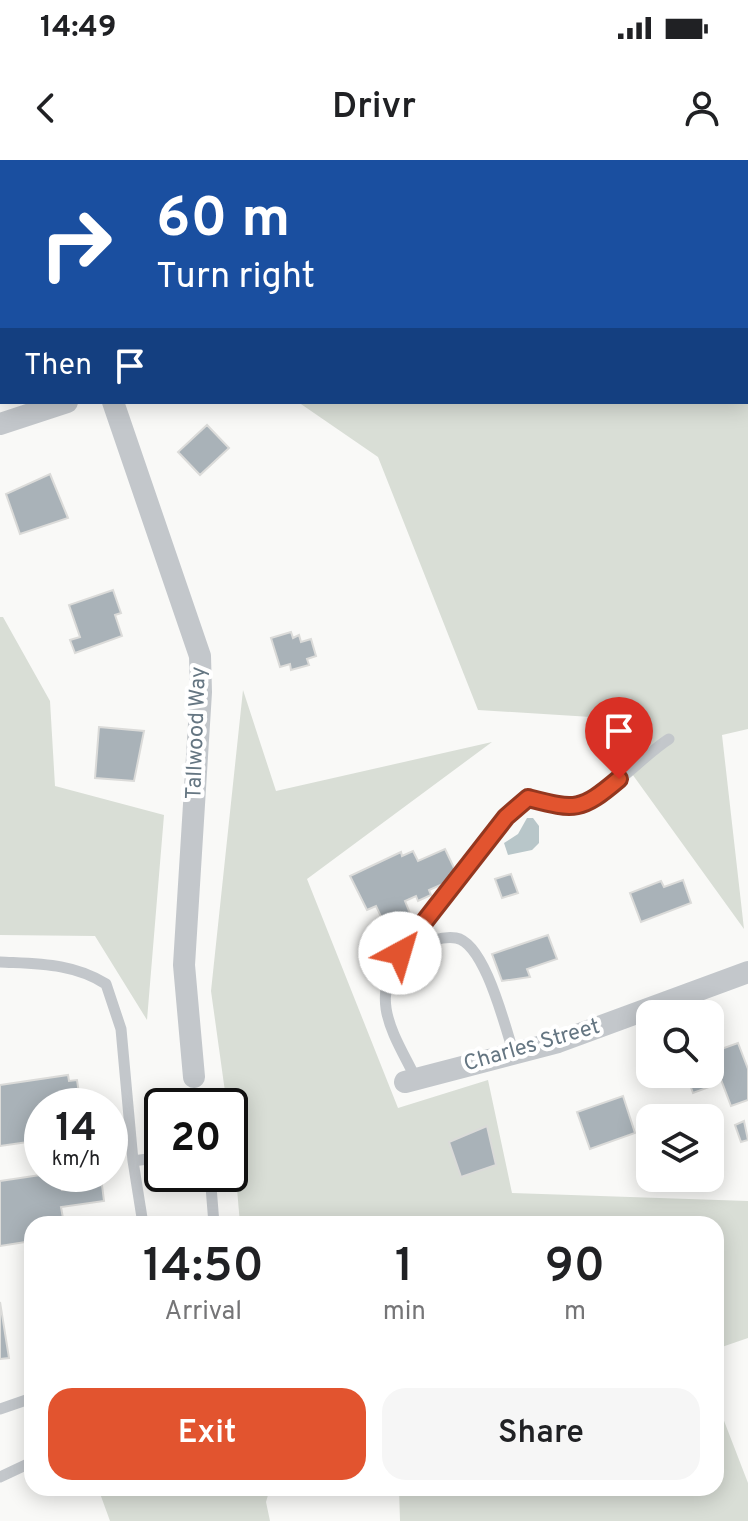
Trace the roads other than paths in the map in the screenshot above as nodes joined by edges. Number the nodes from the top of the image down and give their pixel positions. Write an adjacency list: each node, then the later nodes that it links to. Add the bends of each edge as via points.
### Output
1 (61, 404): 3 (street)
2 (114, 404): 10 (street, Tallwood Way, via 200,656 184,965)
3 (0, 424)
4 (669, 739): 5 (lane, via 598,797 558,808 528,798 506,817)
5 (400, 953): 8 (lane, via 443,938 470,945 484,967); 9 (lane, via 387,973 383,996)
6 (0, 962): 12 (lane, via 86,971 106,984 121,1029)
7 (748, 972): 8 (street, Charles Street)
8 (514, 1054): 9 (street, Charles Street)
9 (411, 1080)
10 (197, 1088)
11 (144, 1159): 12 (lane)
12 (133, 1161): 14 (lane)
13 (211, 1192): 15 (lane)
14 (142, 1216)
15 (213, 1216)
16 (24, 1401): 17 (lane)
17 (0, 1409)
18 (24, 1466): 19 (lane)
19 (0, 1477)

